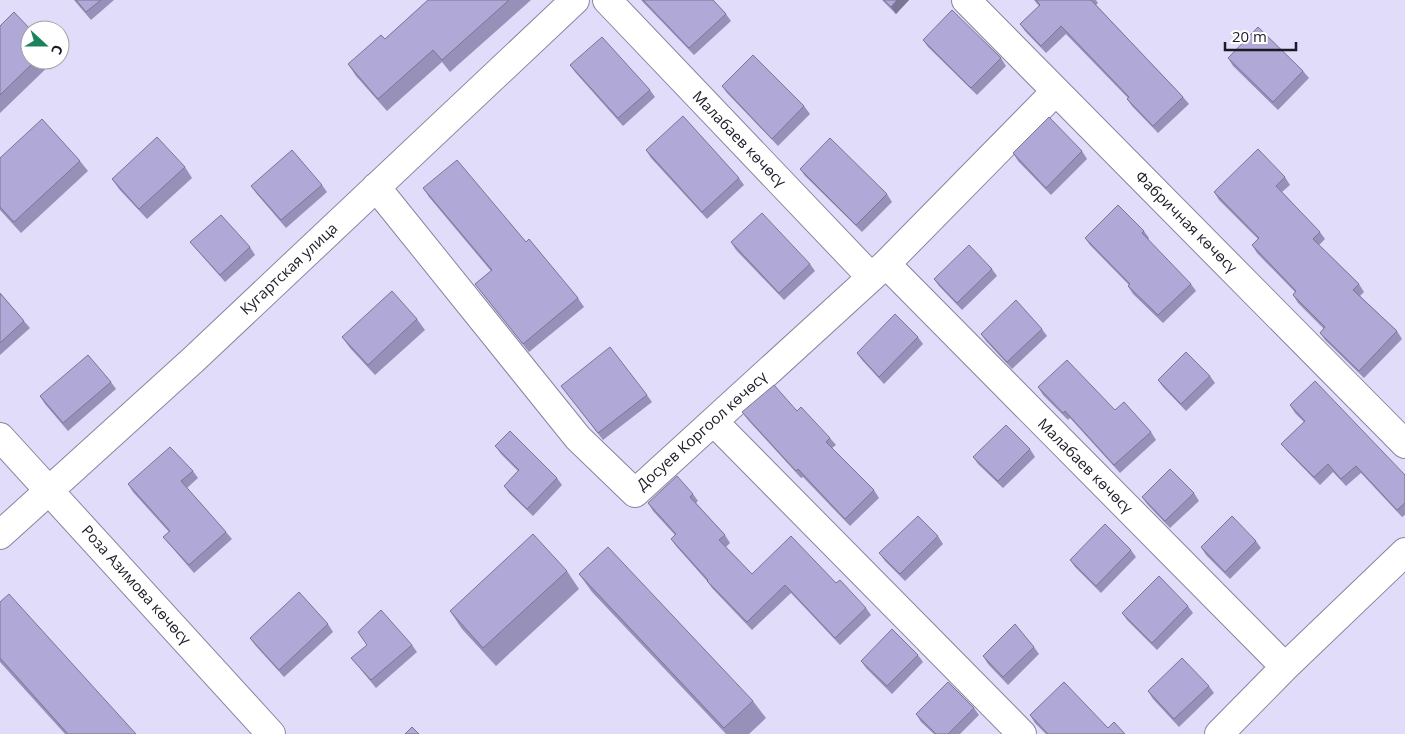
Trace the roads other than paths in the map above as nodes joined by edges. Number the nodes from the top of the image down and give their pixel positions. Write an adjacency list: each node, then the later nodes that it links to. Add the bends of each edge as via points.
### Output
1 (575, 0): 5 (street, Кугартская улица)
2 (607, 0): 6 (street, Малабаев көчөсү)
3 (966, 0): 4 (street, Фабричная көчөсү)
4 (1056, 91): 6 (street, Досуев Коргоол көчөсү); 9 (street, Фабричная көчөсү)
5 (376, 187): 7 (street, Досуев Коргоол көчөсү, via 578,438 635,492); 10 (street, Кугартская улица, via 193,360)
6 (879, 270): 7 (street, Досуев Коргоол көчөсү); 13 (street, Малабаев көчөсү)
7 (714, 422): 15 (street)
8 (0, 437): 10 (street, Роза Азимова көчөсү)
9 (1405, 444)
10 (49, 490): 11 (street, Кугартская улица); 14 (street, Роза Азимова көчөсү)
11 (0, 535)
12 (1405, 552): 13 (street)
13 (1285, 667): 16 (street)
14 (271, 734)
15 (1022, 734)
16 (1219, 734)

